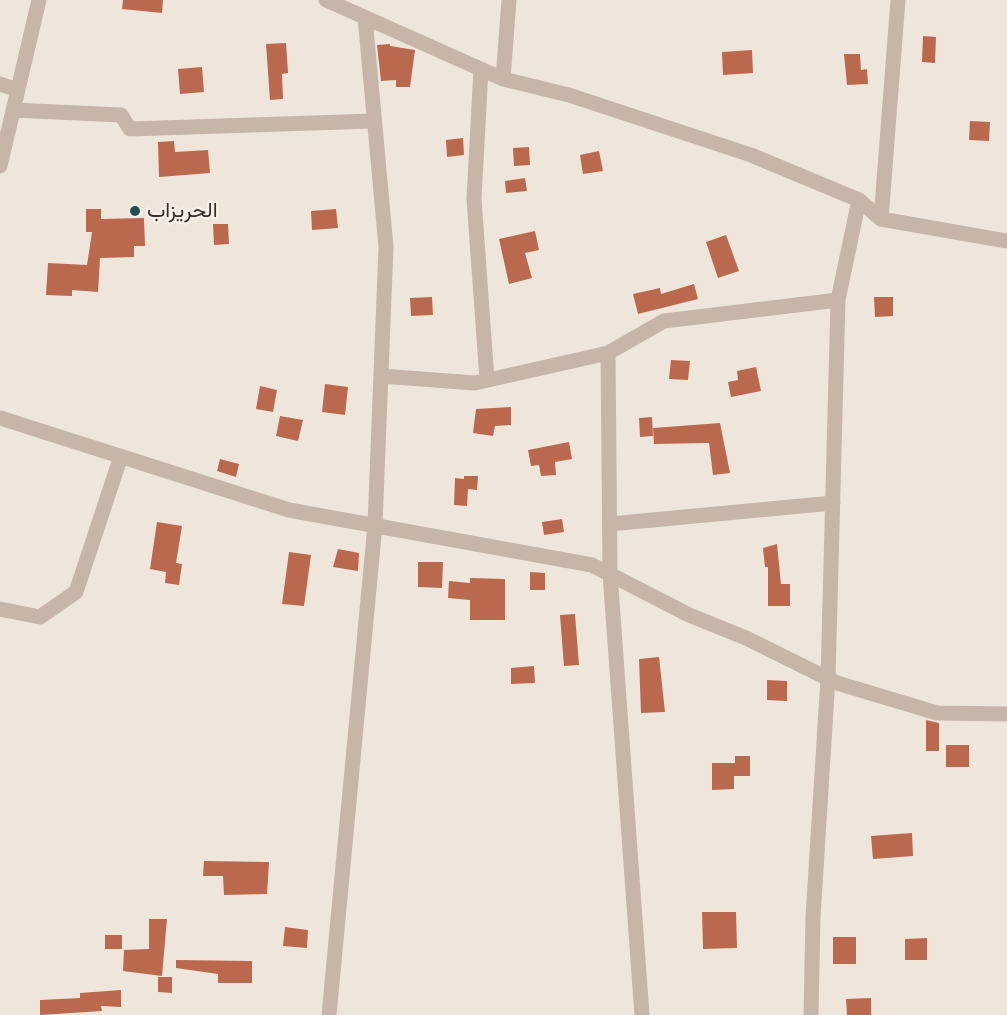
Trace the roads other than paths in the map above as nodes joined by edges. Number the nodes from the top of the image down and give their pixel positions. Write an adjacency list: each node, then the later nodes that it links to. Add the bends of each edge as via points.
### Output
1 (39, 0): 9 (street)
2 (327, 0): 5 (street)
3 (509, 0): 7 (street)
4 (898, 0): 14 (street)
5 (365, 17): 6 (street); 11 (street)
6 (481, 69): 7 (street); 19 (street, via 474,199)
7 (503, 79): 13 (street, via 569,95 751,155)
8 (0, 84): 9 (street)
9 (18, 90): 10 (street)
10 (13, 110): 11 (street, via 121,115 130,129); 12 (street)
11 (374, 121): 18 (street, via 386,247)
12 (0, 166)
13 (859, 200): 14 (street); 16 (street)
14 (881, 219): 15 (street)
15 (1007, 240)
16 (838, 300): 17 (street, via 664,321); 22 (street)
17 (608, 353): 19 (street); 23 (street)
18 (381, 376): 19 (street, via 475,383); 24 (street)
19 (487, 380)
20 (0, 418): 21 (street)
21 (121, 456): 24 (street, via 289,510); 26 (street, via 76,592 40,617)
22 (833, 503): 23 (street); 27 (street)
23 (610, 524): 25 (street)
24 (375, 525): 25 (street, via 592,565); 29 (street)
25 (610, 574): 27 (street, via 688,615); 30 (street)
26 (0, 609)
27 (828, 678): 28 (street, via 937,713); 31 (street)
28 (1007, 714)
29 (329, 1015)
30 (642, 1015)
31 (811, 1015)

